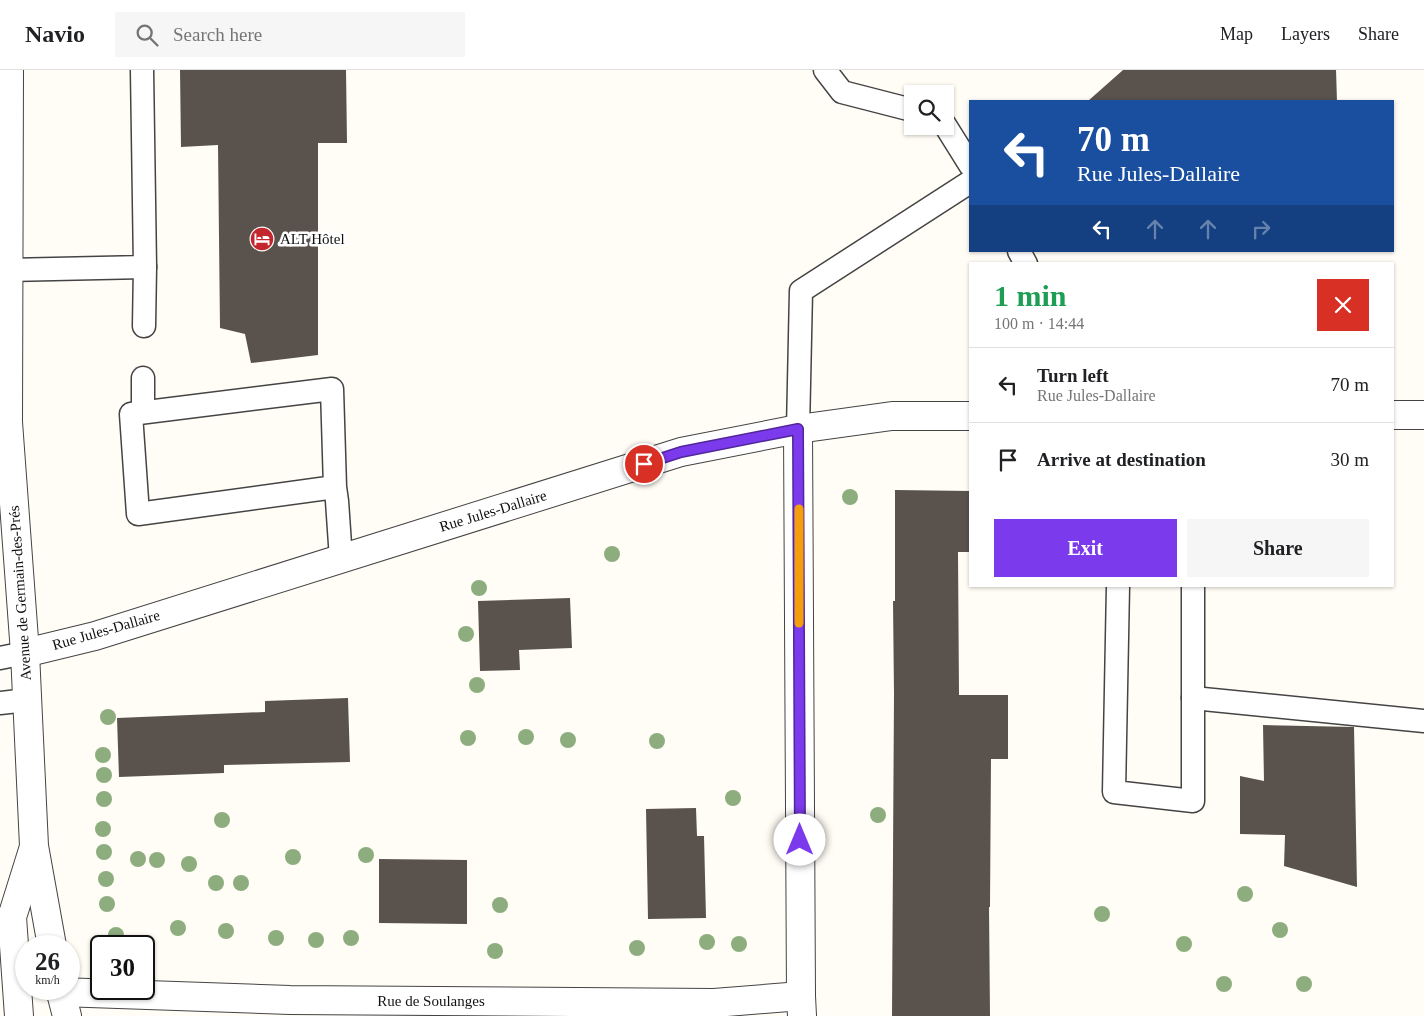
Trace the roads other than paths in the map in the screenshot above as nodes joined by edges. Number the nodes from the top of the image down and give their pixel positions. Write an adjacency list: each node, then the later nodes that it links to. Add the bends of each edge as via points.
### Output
1 (142, 70): 8 (lane)
2 (824, 70): 4 (lane, via 842,92)
3 (6, 71): 9 (street, Avenue de Germain-des-Prés)
4 (904, 108)
5 (951, 135): 6 (lane)
6 (969, 163)
7 (969, 183): 16 (lane, via 801,292)
8 (144, 266): 9 (lane); 10 (lane)
9 (8, 270): 21 (street, Avenue de Germain-des-Prés)
10 (144, 326)
11 (143, 378): 12 (lane)
12 (142, 412): 17 (lane, via 332,389); 17 (lane, via 131,414 138,514)
13 (1394, 415): 14 (street)
14 (1424, 415)
15 (969, 416): 16 (street, Rue Jules-Dallaire, via 892,416)
16 (798, 429): 18 (street, Rue Jules-Dallaire, via 681,452); 29 (street, Rue de Soulanges)
17 (335, 487): 18 (lane)
18 (341, 559): 21 (street, Rue Jules-Dallaire, via 95,636)
19 (1118, 587): 22 (lane, via 1114,792 1193,801)
20 (1193, 587): 22 (lane)
21 (12, 656): 23 (street, Avenue de Germain-des-Prés)
22 (1194, 698): 25 (lane)
23 (27, 700): 24 (lane); 26 (street, Avenue de Germain-des-Prés)
24 (0, 703)
25 (1424, 721)
26 (34, 846): 27 (street, Avenue de Germain-des-Prés); 30 (street, Avenue de Germain-des-Prés, via 12,917)
27 (50, 935)
28 (80, 999): 29 (street, Rue de Soulanges)
29 (801, 1006)
30 (19, 1016)

